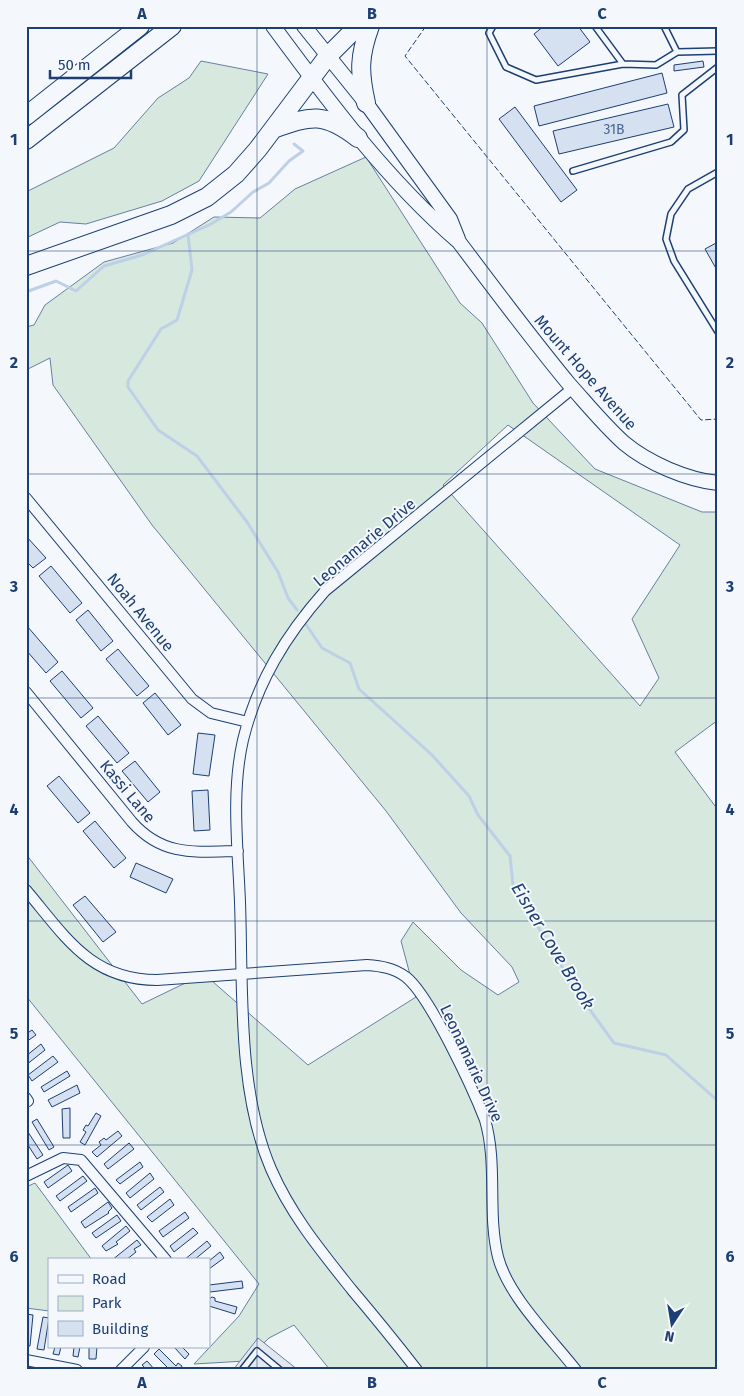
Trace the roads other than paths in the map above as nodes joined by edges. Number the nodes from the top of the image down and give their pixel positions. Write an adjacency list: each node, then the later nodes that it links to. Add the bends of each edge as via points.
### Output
1 (140, 26): 17 (highway)
2 (172, 26): 20 (highway)
3 (273, 26): 15 (street, Mount Hope Avenue)
4 (304, 26): 12 (street, Mount Hope Avenue)
5 (358, 26): 12 (highway)
6 (370, 26): 16 (highway, via 360,76)
7 (493, 26): 13 (lane, via 489,33 506,67 536,80)
8 (595, 26): 13 (lane)
9 (664, 26): 11 (lane)
10 (718, 51): 11 (lane)
11 (677, 52): 13 (lane, via 656,65)
12 (328, 56): 15 (highway); 16 (street, Mount Hope Avenue)
13 (623, 64)
14 (718, 67): 21 (lane, via 682,95 684,130 671,142)
15 (311, 77): 18 (highway); 19 (street, Mount Hope Avenue)
16 (366, 103): 23 (street, Mount Hope Avenue, via 450,219)
17 (26, 116)
18 (272, 130): 19 (highway, via 299,120 316,118 338,123); 24 (highway, via 236,174 190,207)
19 (358, 138): 23 (street, Mount Hope Avenue)
20 (26, 140)
21 (573, 171)
22 (718, 172): 25 (lane, via 688,189 671,214 666,239 674,261)
23 (459, 242): 26 (street, Mount Hope Avenue)
24 (26, 266)
25 (718, 332)
26 (573, 388): 27 (street, Mount Hope Avenue, via 625,444 663,466); 30 (street, Leonamarie Drive, via 325,591 279,651)
27 (718, 483)
28 (26, 498): 30 (street, Noah Avenue, via 192,699 211,713)
29 (26, 692): 31 (street, Kassi Lane, via 132,822 150,839 180,851)
30 (248, 722): 31 (street, Leonamarie Drive, via 238,776)
31 (238, 851): 33 (street, Leonamarie Drive)
32 (26, 890): 33 (street, via 78,951 112,973 149,980)
33 (243, 975): 42 (street, Leonamarie Drive, via 253,1101 270,1167 305,1231); 43 (street, Leonamarie Drive, via 375,966 400,972 418,989 427,1001 485,1120 490,1140 496,1249 501,1267 518,1296)
34 (26, 1176): 35 (street, via 64,1158 81,1160)
35 (164, 1258)
36 (143, 1348): 39 (street)
37 (26, 1360): 38 (street)
38 (77, 1370)
39 (121, 1370)
40 (242, 1370): 41 (lane, via 257,1351)
41 (280, 1370)
42 (417, 1370)
43 (576, 1370)

